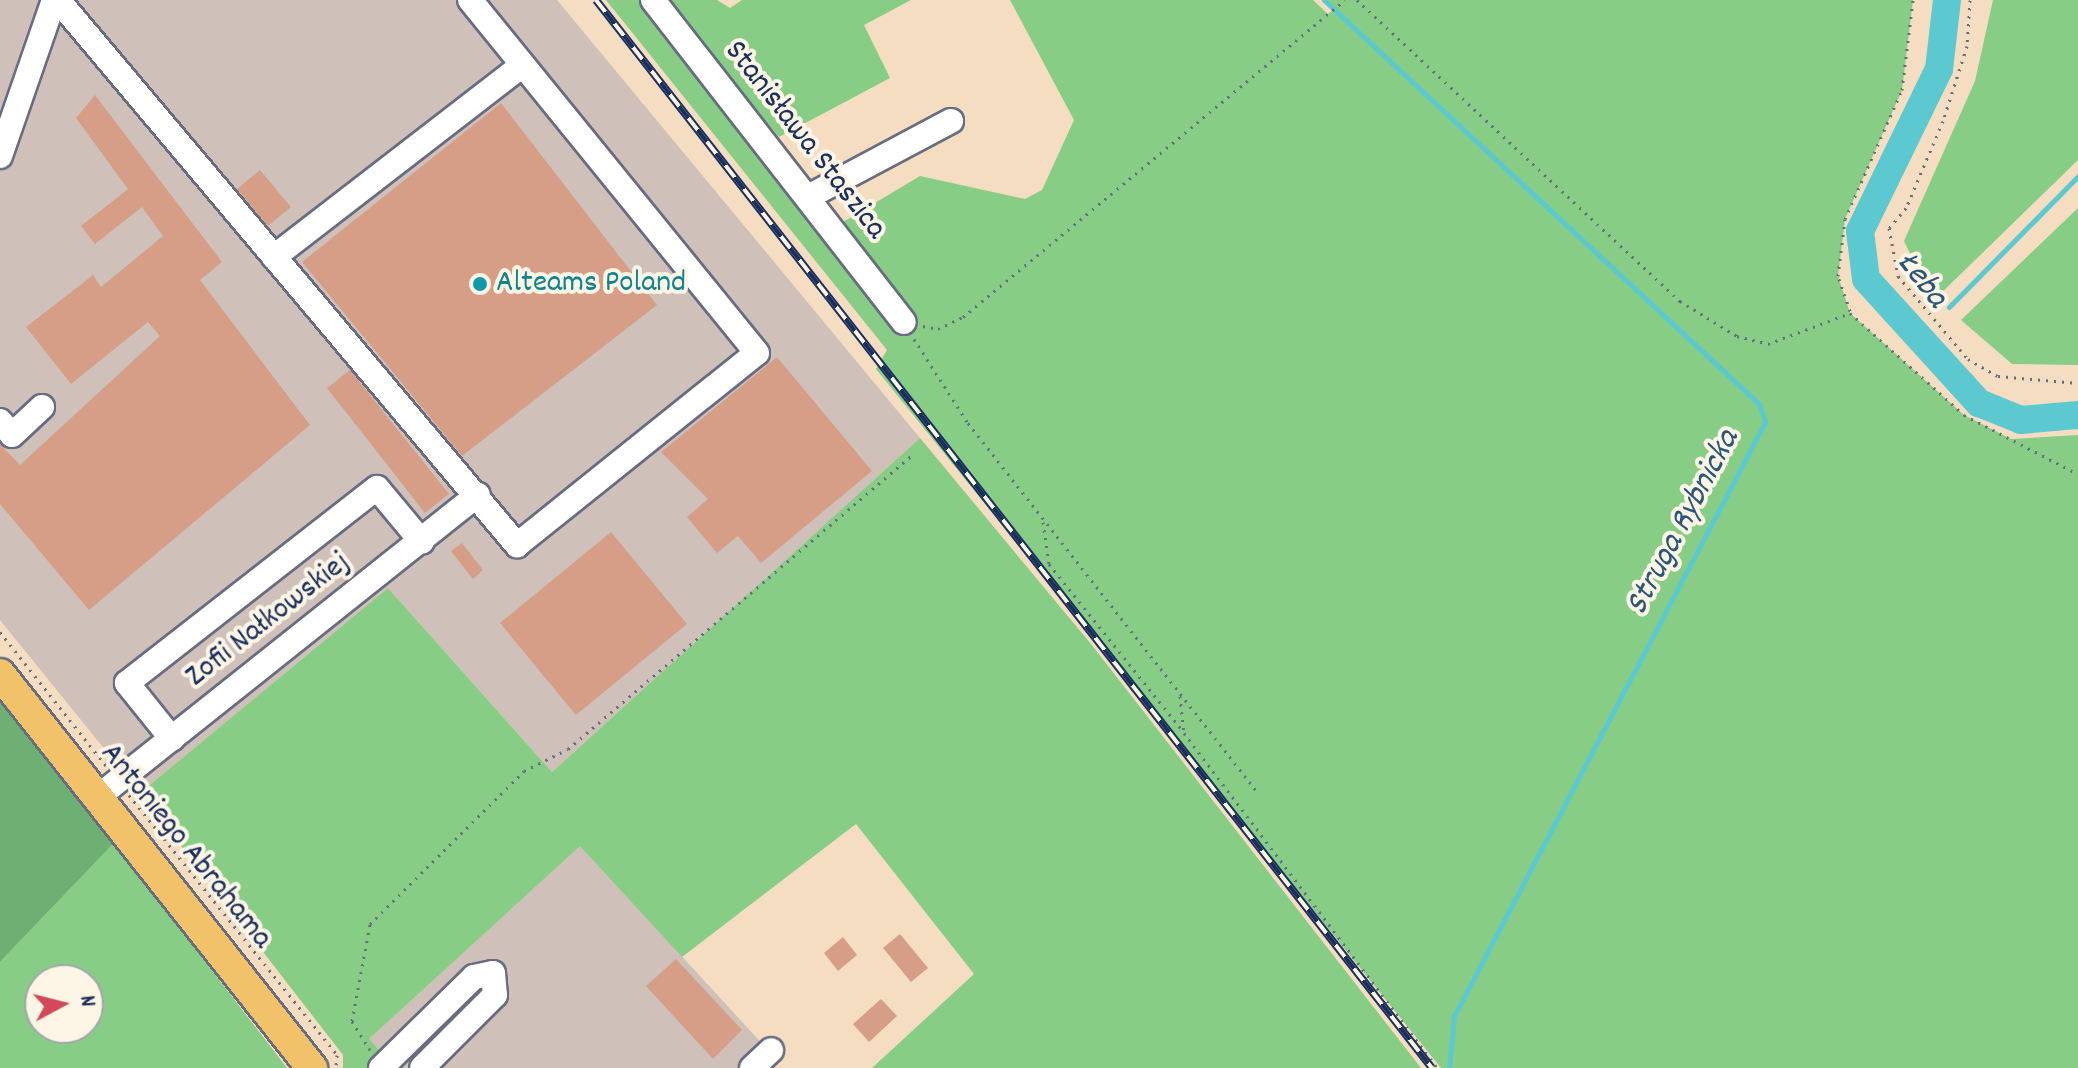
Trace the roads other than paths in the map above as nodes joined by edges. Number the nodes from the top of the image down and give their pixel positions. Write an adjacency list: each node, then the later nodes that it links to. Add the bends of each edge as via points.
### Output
1 (56, 0): 6 (street); 8 (street)
2 (470, 0): 4 (street)
3 (653, 0): 7 (street, Stanisława Staszica)
4 (522, 65): 8 (street); 12 (street, via 757,353 517,545)
5 (951, 121): 7 (street)
6 (0, 156)
7 (808, 197): 9 (street, Stanisława Staszica)
8 (274, 257): 12 (street)
9 (904, 322)
10 (42, 407): 11 (street, via 12,435)
11 (0, 421)
12 (478, 495): 13 (street, Zofii Nałkowskiej)
13 (422, 542): 15 (street, Zofii Nałkowskiej); 15 (street, via 377,488 127,683)
14 (0, 674): 16 (main road, Antoniego Abrahama)
15 (172, 739): 16 (street, Zofii Nałkowskiej)
16 (108, 788): 19 (main road, Antoniego Abrahama)
17 (771, 1050): 21 (street)
18 (377, 1063): 20 (street, via 474,977 493,973 495,995)
19 (312, 1068)
20 (422, 1068)
21 (752, 1068)

